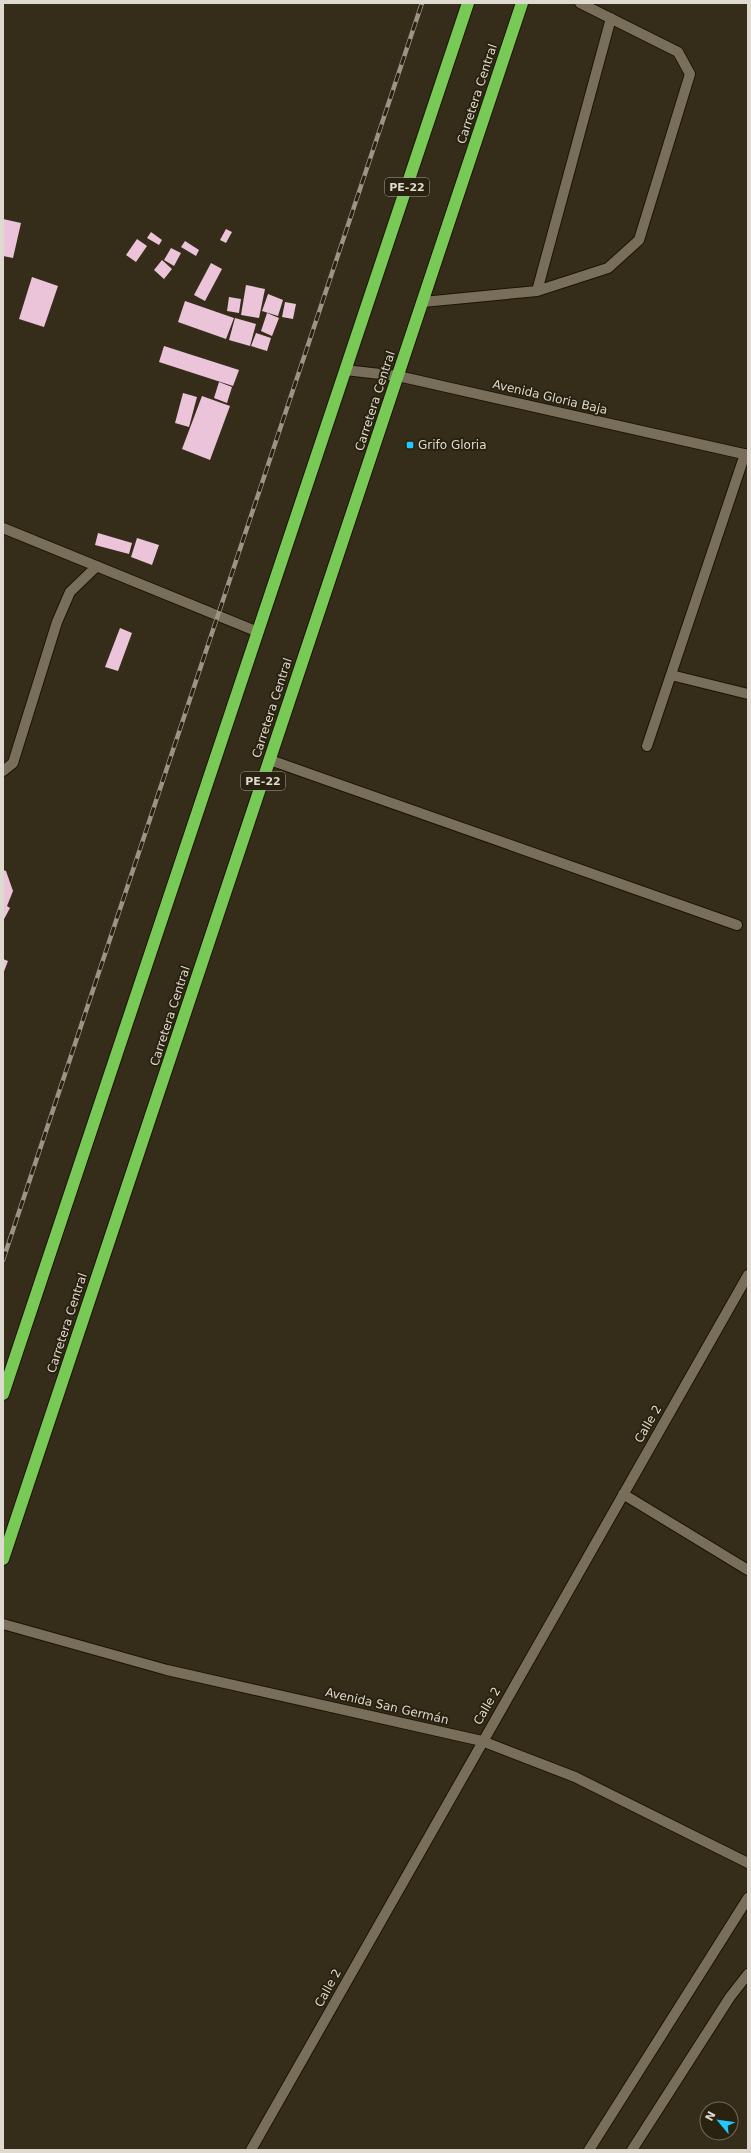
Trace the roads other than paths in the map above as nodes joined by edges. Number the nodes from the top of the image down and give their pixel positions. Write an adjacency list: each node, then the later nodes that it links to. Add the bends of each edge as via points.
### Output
1 (468, 3): 7 (highway, PE-22)
2 (522, 3): 6 (highway, Carretera Central / PE-22)
3 (580, 3): 4 (street)
4 (611, 18): 5 (street); 5 (street, via 678,52 690,74 640,240 608,268)
5 (537, 291): 6 (street)
6 (423, 302): 8 (highway, Carretera Central / PE-22)
7 (345, 370): 8 (street, Avenida Gloria Baja); 12 (highway, PE-22)
8 (398, 376): 9 (street, Avenida Gloria Baja); 16 (highway, Carretera Central / PE-22)
9 (746, 454): 13 (street)
10 (3, 528): 11 (street)
11 (97, 566): 12 (street); 17 (street, via 70,592 57,622 13,763)
12 (258, 632): 20 (highway, PE-22)
13 (671, 675): 14 (street); 15 (street)
14 (748, 694)
15 (647, 746)
16 (270, 760): 18 (street); 22 (highway, Carretera Central / PE-22)
17 (3, 772)
18 (737, 925)
19 (748, 1275): 21 (street, Calle 2)
20 (3, 1394)
21 (623, 1494): 23 (street); 25 (street, Calle 2)
22 (3, 1559)
23 (748, 1570)
24 (3, 1624): 25 (street, Avenida San Germán, via 167,1670)
25 (482, 1741): 26 (street, Avenida San Germán, via 576,1777); 29 (street, Calle 2)
26 (748, 1863)
27 (748, 1898): 30 (street)
28 (748, 1974): 31 (street, via 730,1997)
29 (251, 2150)
30 (589, 2150)
31 (632, 2150)

